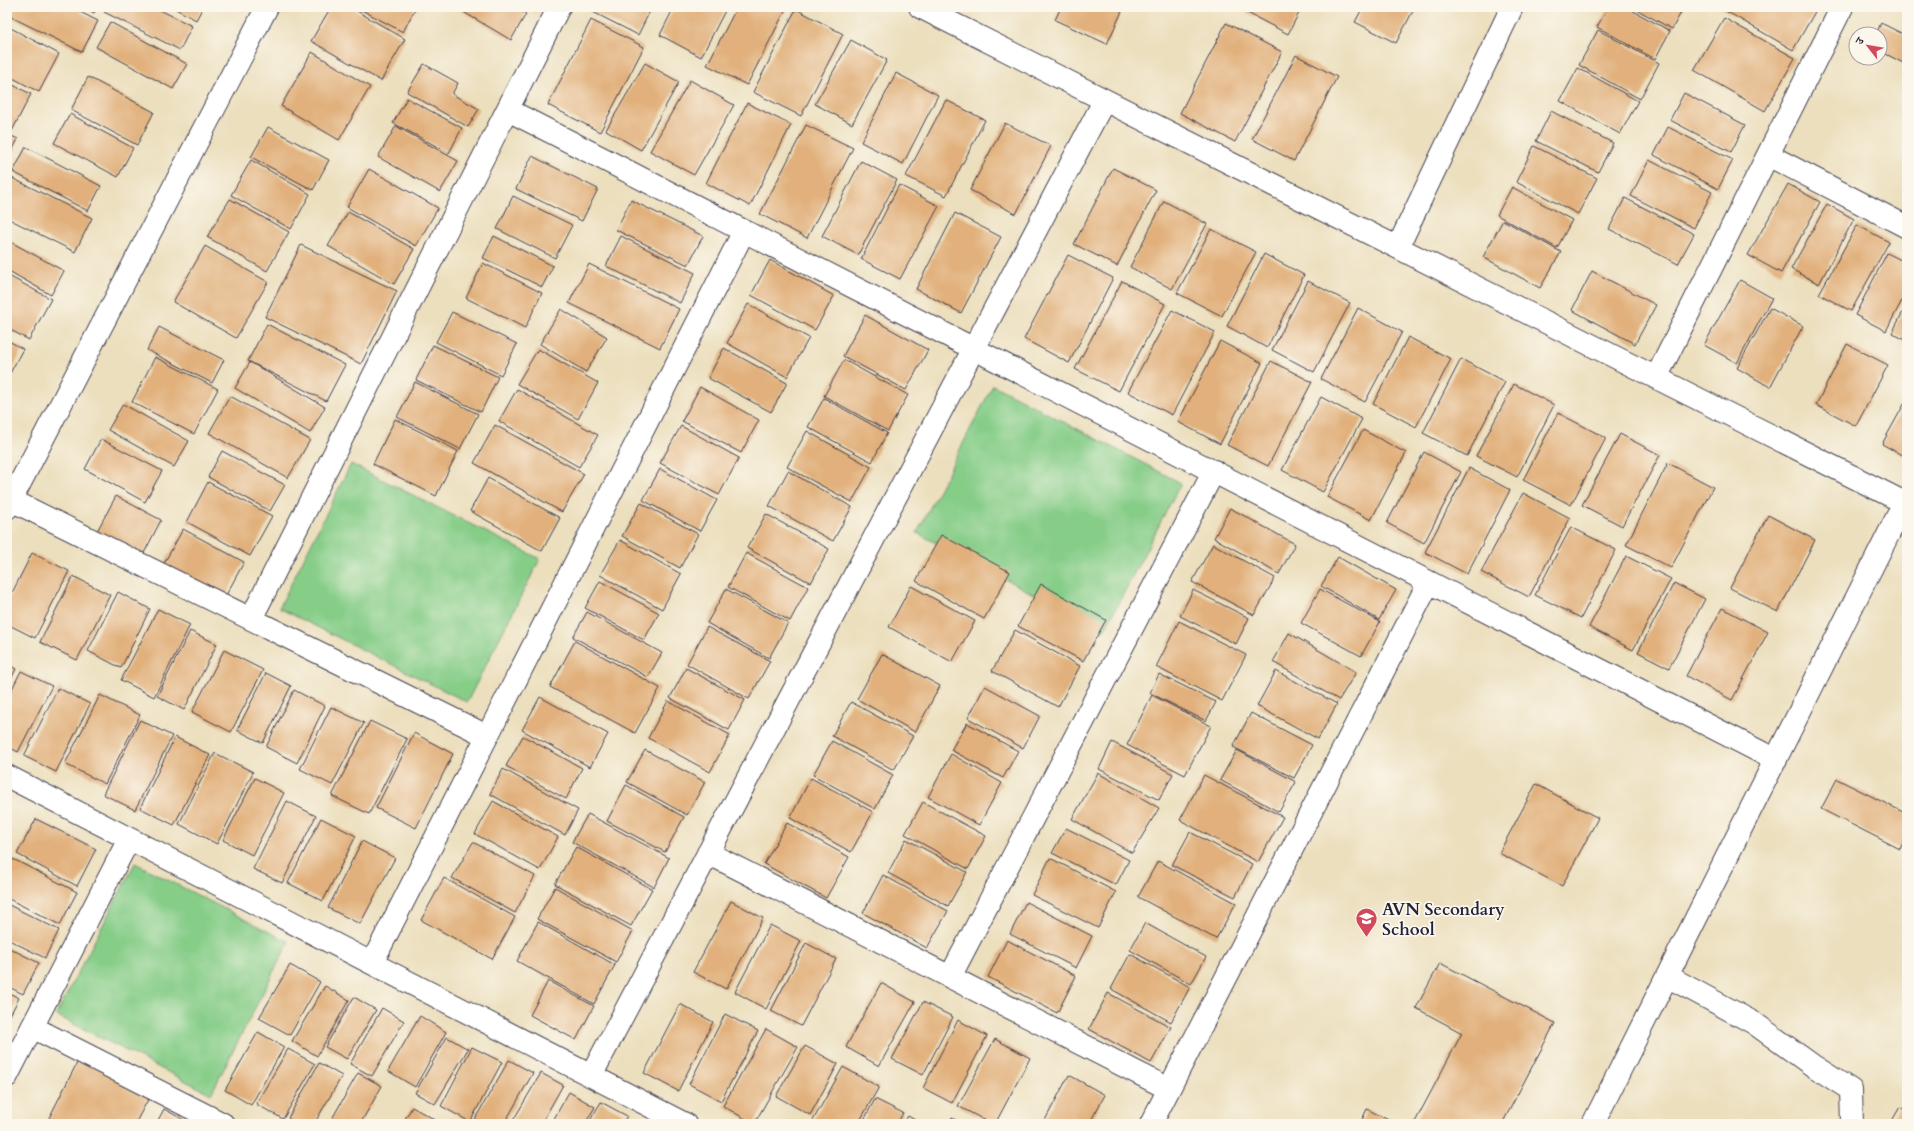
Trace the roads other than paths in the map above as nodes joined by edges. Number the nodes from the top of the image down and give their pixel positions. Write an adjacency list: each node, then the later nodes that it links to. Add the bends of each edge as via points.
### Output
1 (267, 7): 15 (street)
2 (559, 7): 7 (street)
3 (920, 7): 6 (street)
4 (1512, 7): 11 (street)
5 (1842, 7): 8 (street)
6 (1104, 100): 11 (street); 12 (street)
7 (508, 110): 10 (street); 18 (street)
8 (1768, 155): 9 (street); 13 (street)
9 (1907, 227)
10 (744, 231): 12 (street); 19 (street)
11 (1398, 247): 13 (street)
12 (974, 349): 14 (street); 23 (street)
13 (1656, 378): 16 (street)
14 (1214, 471): 17 (street); 26 (street)
15 (9, 504): 18 (street)
16 (1906, 504): 20 (street)
17 (1429, 582): 20 (street); 30 (street)
18 (251, 619): 19 (street)
19 (488, 736): 24 (street)
20 (1776, 760): 25 (street)
21 (7, 776): 22 (street)
22 (129, 838): 24 (street); 27 (street)
23 (708, 853): 26 (street); 29 (street)
24 (372, 963): 29 (street)
25 (1667, 976): 34 (street); 35 (street, via 1754,1023 1851,1090)
26 (950, 977): 30 (street)
27 (32, 1027): 28 (street); 31 (street)
28 (7, 1076)
29 (591, 1076): 32 (street)
30 (1169, 1089): 33 (street)
31 (223, 1124)
32 (685, 1124)
33 (1151, 1124)
34 (1593, 1124)
35 (1852, 1124)

